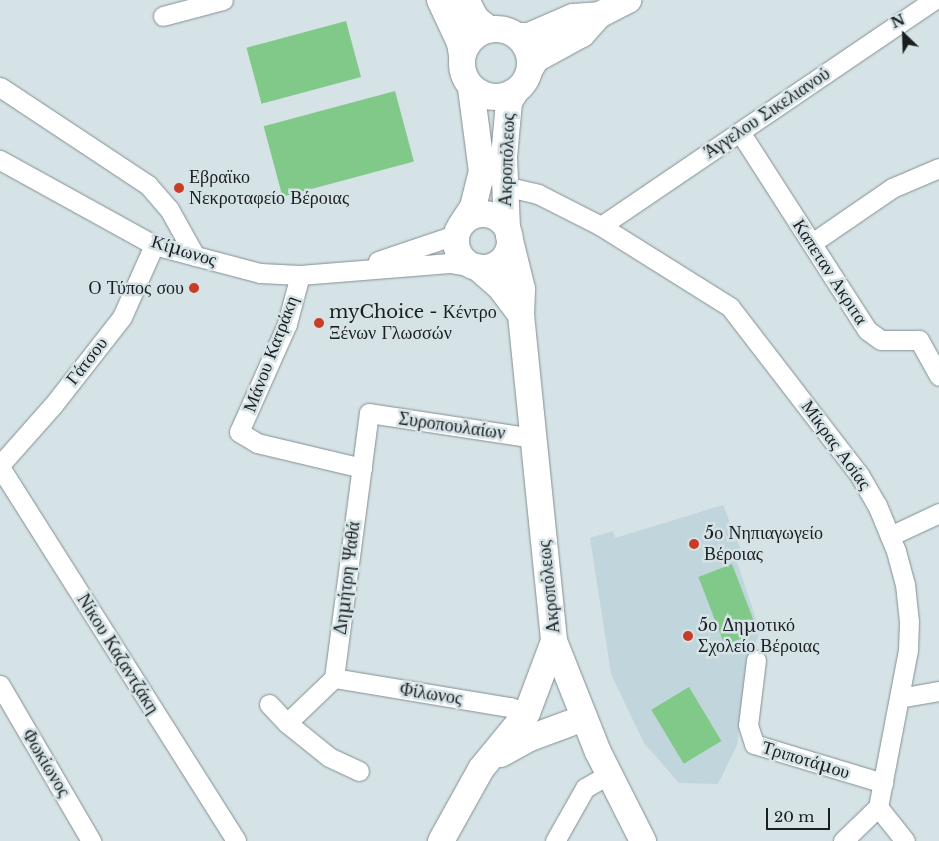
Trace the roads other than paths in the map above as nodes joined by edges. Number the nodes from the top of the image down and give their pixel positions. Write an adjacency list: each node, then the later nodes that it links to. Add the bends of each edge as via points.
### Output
1 (223, 0): 7 (street)
2 (440, 0): 10 (street, via 460,43)
3 (466, 0): 8 (street, via 476,19)
4 (628, 0): 6 (street)
5 (933, 0): 16 (street, Άγγελου Σικελιανού)
6 (599, 15): 9 (street, via 579,15 525,38); 11 (street, via 582,34 536,59)
7 (163, 16)
8 (489, 29): 9 (street, via 509,31); 10 (street, via 472,38)
9 (518, 36): 11 (street, via 528,51)
10 (462, 56): 13 (street, via 462,73)
11 (530, 69): 14 (street)
12 (2, 87): 15 (street); 25 (street, via 148,185 169,209)
13 (471, 88): 14 (street, via 492,98); 20 (street, Ακροπόλεως, via 482,172 473,207)
14 (515, 92): 19 (street, Ακροπόλεως, via 508,108)
15 (0, 106)
16 (740, 132): 21 (street, Άγγελου Σικελιανού); 23 (street, Καπεταν Ακριτα)
17 (0, 160): 24 (street, Κίμωνος)
18 (939, 168): 23 (street, via 892,188)
19 (504, 186): 21 (street, Μίκρας Ασίας, via 538,194); 22 (street, Ακροπόλεως)
20 (460, 226): 22 (street, Ακροπόλεως, via 469,217 486,214 495,216); 26 (street, via 456,247 459,255); 27 (street, Κίμωνος, via 449,237)
21 (601, 226): 36 (street, Μίκρας Ασίας, via 713,293 739,315 860,476)
22 (508, 232): 26 (street, Ακροπόλεως, via 507,253 502,260 494,266); 29 (street, Ακροπόλεως, via 521,281)
23 (812, 243): 30 (street, Καπεταν Ακριτα, via 867,330 881,340 919,340)
24 (154, 245): 25 (street, Κίμωνος); 33 (street, Γάτσου, via 122,317 54,404)
25 (195, 256): 28 (street, Κίμωνος, via 260,273)
26 (475, 267): 27 (street, Κίμωνος, via 450,263); 29 (street, via 500,287)
27 (356, 269): 28 (street, Κίμωνος)
28 (300, 275): 34 (street, Μάνου Κατράκη, via 287,324 239,432 257,443)
29 (521, 314): 32 (street, Ακροπόλεως)
30 (939, 376)
31 (369, 413): 32 (street, Συροπουλαίων); 34 (street, Δημήτρη Ψαθά)
32 (535, 438): 37 (street, Ακροπόλεως)
33 (0, 466): 54 (street, Νίκου Καζαντζάκη)
34 (362, 468): 39 (street, Δημήτρη Ψαθά)
35 (939, 513): 36 (street)
36 (890, 536): 42 (street, Μίκρας Ασίας, via 905,584 909,621 908,650)
37 (554, 641): 44 (street, Ακροπόλεως); 45 (street)
38 (756, 660): 51 (street, Τριποτάμου, via 748,725 754,744)
39 (334, 678): 45 (street, Φίλωνος, via 510,707); 46 (street)
40 (0, 685): 53 (street, Φωκίωνος)
41 (939, 691): 42 (street)
42 (899, 698): 51 (street, Μίκρας Ασίας)
43 (269, 704): 46 (street)
44 (579, 708): 45 (street); 47 (street); 48 (street, Ακροπόλεως)
45 (527, 713): 49 (street)
46 (287, 723): 50 (street, via 329,757)
47 (557, 729): 48 (street, via 576,734); 49 (street, via 524,741)
48 (604, 763): 56 (street); 57 (street, Ακροπόλεως)
49 (484, 766): 55 (street)
50 (359, 771)
51 (883, 782): 52 (street, Μίκρας Ασίας)
52 (878, 807): 58 (street); 59 (street)
53 (92, 841)
54 (236, 841)
55 (441, 841)
56 (555, 841)
57 (643, 841)
58 (843, 841)
59 (905, 841)

